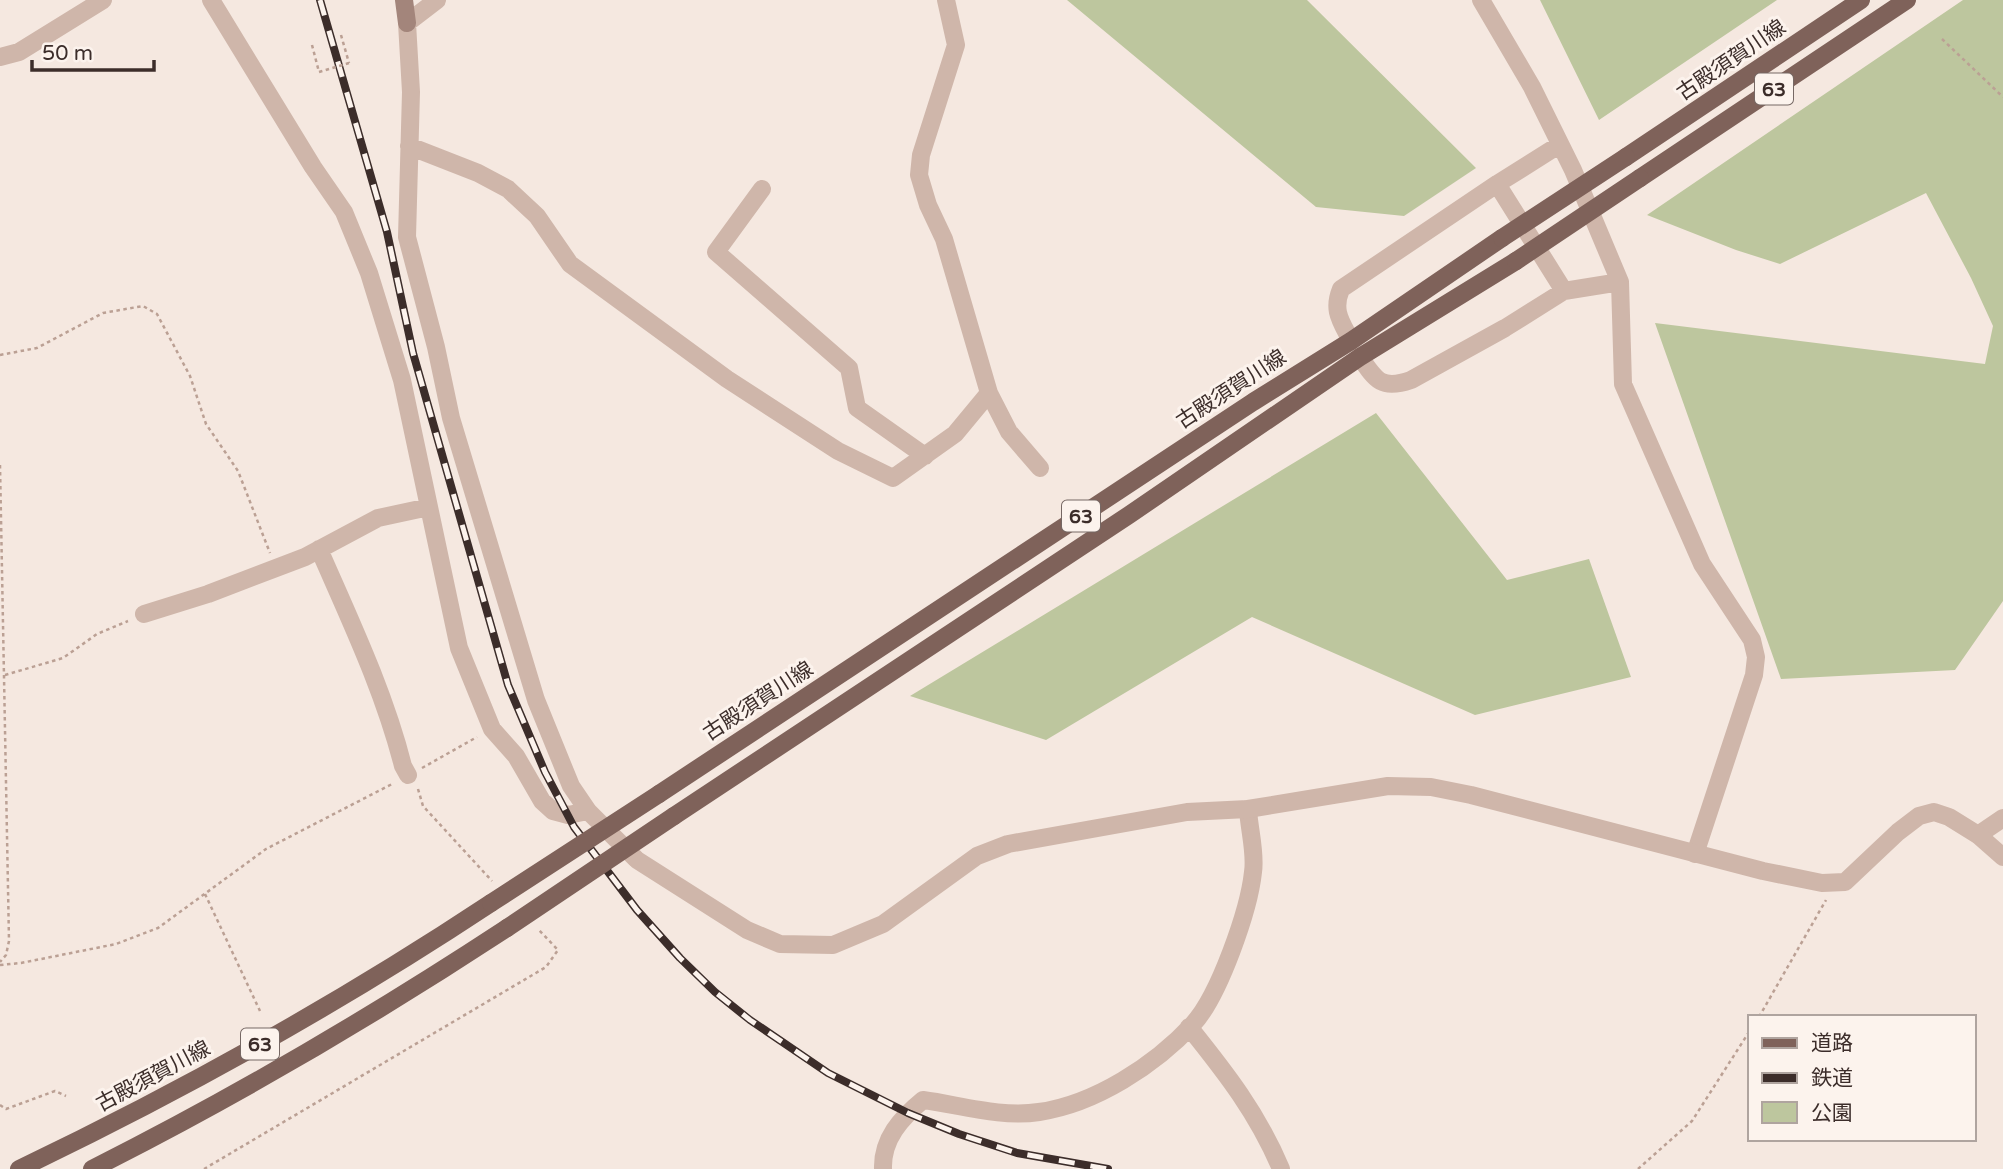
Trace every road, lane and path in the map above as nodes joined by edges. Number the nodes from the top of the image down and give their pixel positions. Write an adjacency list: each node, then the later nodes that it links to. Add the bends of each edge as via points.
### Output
1 (103, 0): 13 (street, via 19,52)
2 (211, 0): 28 (street, via 344,212 369,273 402,380)
3 (404, 0): 9 (main road)
4 (437, 0): 9 (street)
5 (946, 0): 24 (street, via 956,45 921,155 919,175 944,239)
6 (1481, 0): 15 (street)
7 (1861, 0): 21 (main road, 古殿須賀川線 / 63, bridge)
8 (1907, 0): 23 (main road, 63, bridge, via 1516,261)
9 (407, 23): 16 (street)
10 (341, 35): 12 (path, bridge, via 349,64 319,72)
11 (1942, 39): 14 (path)
12 (312, 46)
13 (0, 57)
14 (2003, 97)
15 (1559, 145): 17 (street); 19 (street)
16 (409, 146): 25 (street, via 508,189 537,216 570,264 727,379 838,451 894,478); 36 (street, via 407,237 451,418 536,700 571,786)
17 (1497, 184): 20 (street); 21 (street, via 1341,289 1335,303)
18 (762, 189): 25 (street, via 716,252 849,369 857,408)
19 (1620, 282): 20 (street); 39 (street, via 1623,384 1702,564 1752,640 1756,657)
20 (1564, 291): 23 (street, via 1396,385 1373,376)
21 (1351, 341): 50 (main road, 古殿須賀川線 / 63, bridge, via 374,978 151,1104)
22 (0, 355): 30 (path, via 37,348 103,313 143,306 157,314 190,376 206,424 238,471)
23 (1360, 357): 51 (main road, 63, bridge, via 507,928 237,1093)
24 (989, 393): 25 (street, via 955,434); 27 (street, via 1009,432)
25 (925, 456)
26 (0, 465): 32 (path)
27 (1040, 468)
28 (429, 507): 29 (street, via 378,518); 33 (street, via 459,648)
29 (319, 550): 30 (street); 34 (street)
30 (275, 568): 31 (street)
31 (144, 614): 32 (path, via 97,634 63,658)
32 (5, 676): 43 (path, via 9,941)
33 (492, 729): 34 (path); 36 (street, via 553,811 568,815)
34 (408, 775): 42 (path, via 266,849)
35 (1248, 809): 36 (street, via 1187,812 1008,844 977,856 883,924 833,945 780,944 747,930 638,860); 39 (street, via 1388,786 1431,787); 46 (street, via 1254,871 1242,917 1223,976)
36 (588, 811)
37 (2003, 818): 38 (street)
38 (1978, 835): 40 (street); 41 (street, via 1934,812 1919,816 1845,881)
39 (1695, 854): 41 (street)
40 (2003, 857)
41 (1822, 883): 45 (path, via 1827,900)
42 (205, 894): 43 (path, via 158,928 116,944); 44 (path)
43 (0, 963)
44 (260, 1011)
45 (1760, 1015)
46 (1189, 1027): 52 (street, via 1138,1071 1078,1103 1038,1113 1006,1113 923,1100 892,1133 883,1153); 53 (street, via 1238,1088)
47 (1748, 1034): 54 (path, via 1692,1121)
48 (66, 1096): 49 (path, via 55,1091 6,1109)
49 (0, 1105)
50 (19, 1169)
51 (92, 1169)
52 (883, 1169)
53 (1281, 1169)
54 (1638, 1169)

